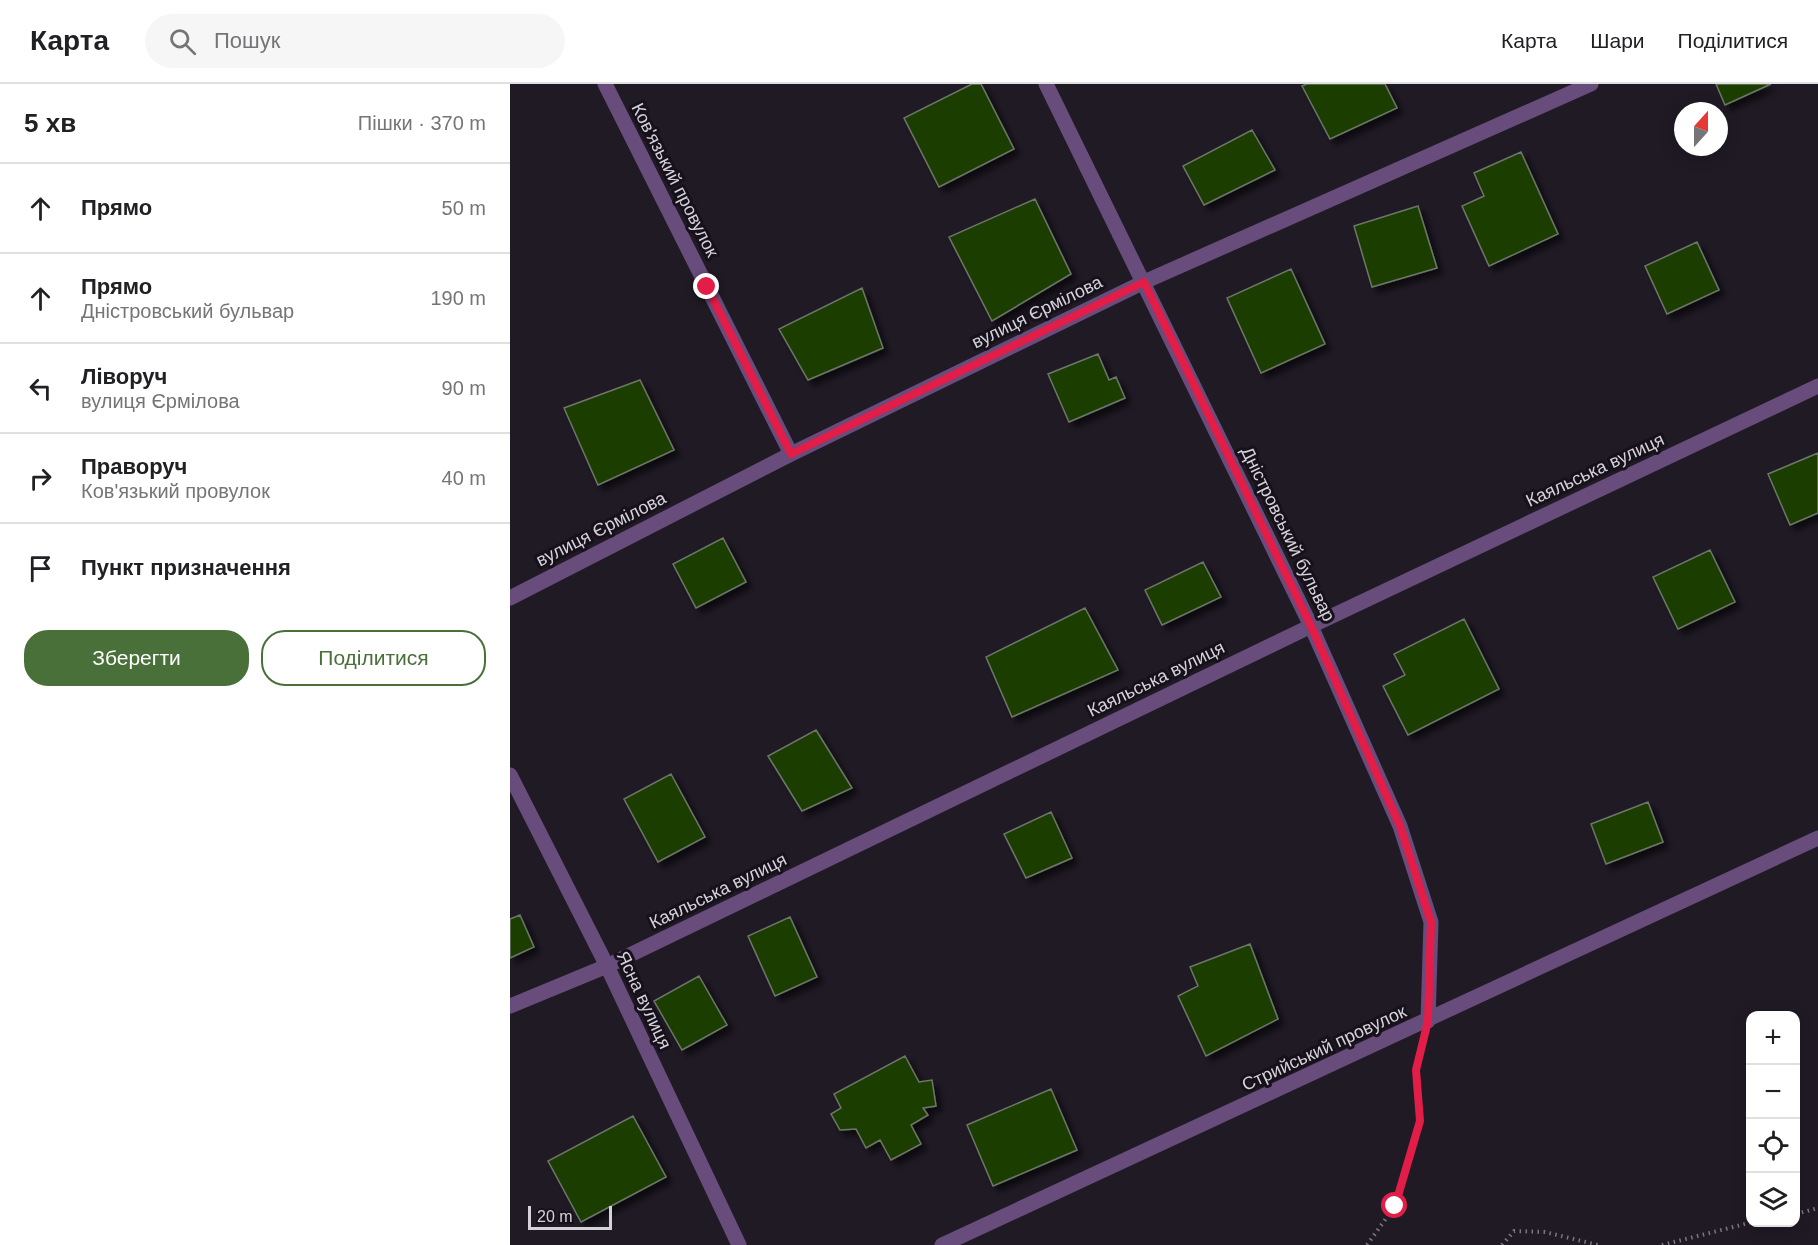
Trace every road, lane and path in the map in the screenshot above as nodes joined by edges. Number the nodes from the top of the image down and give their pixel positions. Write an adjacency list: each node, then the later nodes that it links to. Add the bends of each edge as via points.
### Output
1 (605, 84): 6 (street, Ков'язький провулок)
2 (1046, 84): 4 (street, Дністровський бульвар)
3 (1591, 84): 4 (street, вулиця Єрмілова)
4 (1144, 282): 6 (street, вулиця Єрмілова); 8 (street, Дністровський бульвар)
5 (1818, 386): 8 (street, Каяльська вулиця)
6 (791, 454): 7 (street, вулиця Єрмілова)
7 (510, 598)
8 (1311, 626): 11 (street, Каяльська вулиця); 13 (street, Дністровський бульвар, via 1400,826 1431,922)
9 (510, 775): 11 (street, Ясна вулиця)
10 (1818, 838): 13 (street, Стрийський провулок)
11 (607, 966): 12 (street, Каяльська вулиця); 17 (street, Ясна вулиця)
12 (510, 1006)
13 (1428, 1021): 18 (street, Стрийський провулок); 19 (path, via 1416,1070 1420,1121 1395,1206)
14 (1818, 1208): 15 (path)
15 (1800, 1213)
16 (1746, 1224): 22 (path)
17 (739, 1245)
18 (942, 1245)
19 (1367, 1245)
20 (1502, 1245): 21 (path, via 1514,1231 1545,1232)
21 (1598, 1245)
22 (1662, 1245)

